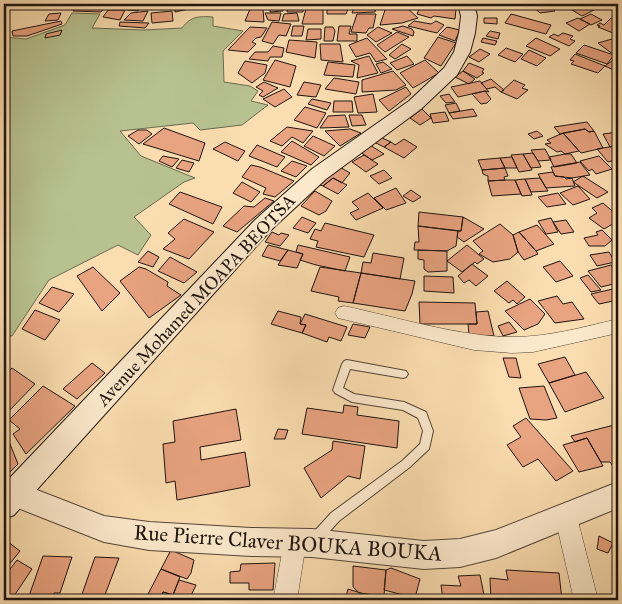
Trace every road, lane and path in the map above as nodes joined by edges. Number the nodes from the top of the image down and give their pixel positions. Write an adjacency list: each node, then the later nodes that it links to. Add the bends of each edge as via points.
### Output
1 (466, 4): 6 (main road, Avenue Mohamed MOAPA BEOTSA, via 469,16 467,33 462,52 450,71 415,105 319,174 263,225)
2 (344, 313): 3 (street, via 474,342 512,345 533,344)
3 (618, 326)
4 (403, 374): 8 (lane, via 347,364 338,390 352,398 404,406 422,415 428,431 425,446)
5 (618, 495): 7 (street, Rue Pierre Claver BOUKA BOUKA)
6 (9, 499): 8 (street, Rue Pierre Claver BOUKA BOUKA, via 104,529 149,536)
7 (566, 517): 8 (street, Rue Pierre Claver BOUKA BOUKA, via 496,544 460,553 424,555); 10 (street)
8 (304, 543): 9 (street)
9 (286, 600)
10 (586, 600)

